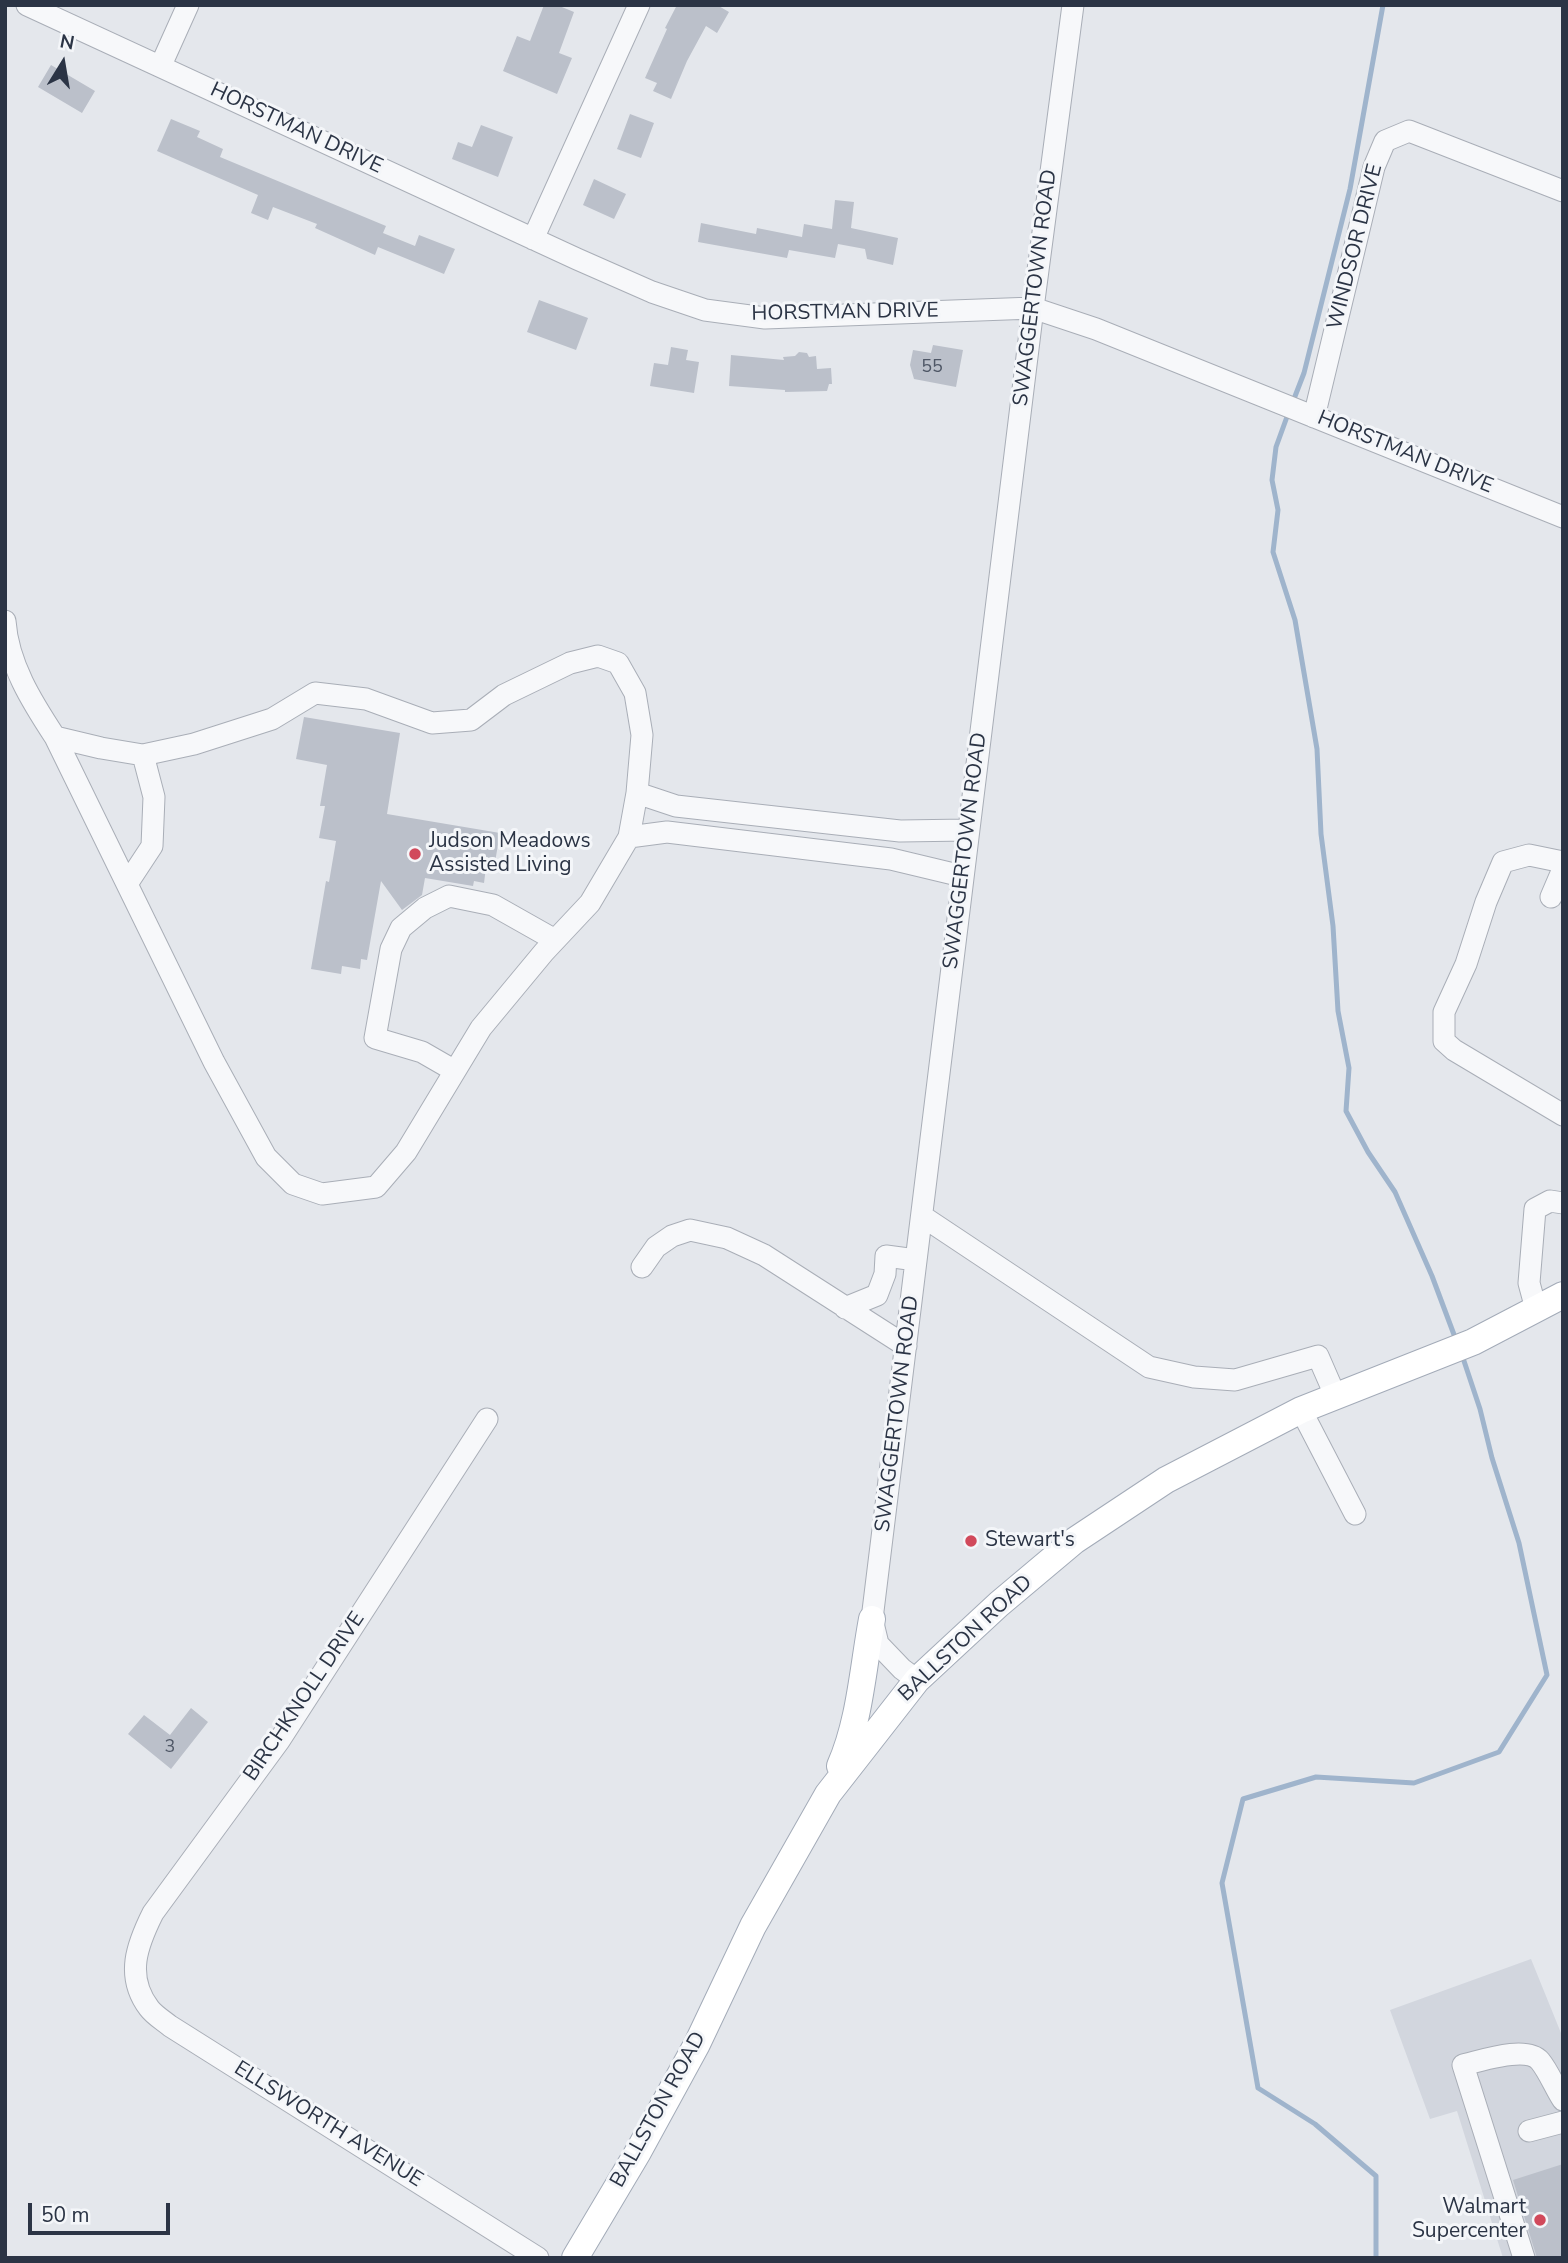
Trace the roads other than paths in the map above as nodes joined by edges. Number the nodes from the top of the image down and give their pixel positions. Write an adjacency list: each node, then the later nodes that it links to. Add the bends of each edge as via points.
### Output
1 (27, 5): 5 (street, HORSTMAN DRIVE)
2 (188, 5): 5 (street)
3 (639, 5): 7 (street)
4 (1073, 5): 8 (street, SWAGGERTOWN ROAD)
5 (161, 65): 7 (street, HORSTMAN DRIVE)
6 (1563, 191): 9 (street, WINDSOR DRIVE, via 1409,131 1385,141 1374,167)
7 (533, 239): 8 (street, HORSTMAN DRIVE, via 652,292 705,310 753,317)
8 (1032, 308): 9 (street, HORSTMAN DRIVE); 15 (street, SWAGGERTOWN ROAD)
9 (1314, 416): 10 (street, HORSTMAN DRIVE)
10 (1563, 517)
11 (5, 621): 12 (street, via 6,638 27,695)
12 (55, 737): 13 (street); 20 (street)
13 (142, 755): 14 (street, via 272,719 315,693 366,699 432,723 471,720 503,695 569,663 598,656 618,663 635,693 642,735); 20 (street, via 154,797 152,846)
14 (637, 793): 15 (street, via 676,806 900,831); 16 (street)
15 (967, 830): 19 (street, SWAGGERTOWN ROAD)
16 (629, 837): 19 (street, via 667,832 891,859); 22 (street, via 590,903)
17 (1563, 862): 24 (street, via 1529,855 1503,862 1444,1012 1444,1041)
18 (1563, 869): 21 (street)
19 (962, 876): 26 (street, SWAGGERTOWN ROAD)
20 (127, 884): 23 (street, via 266,1157 293,1184 321,1194 376,1187 406,1152)
21 (1551, 897)
22 (555, 940): 23 (street, via 481,1028); 23 (street, via 493,905 449,896 401,928 391,949 375,1038 422,1052)
23 (455, 1071)
24 (1563, 1115)
25 (1556, 1202): 31 (street, via 1535,1209 1529,1283)
26 (922, 1216): 27 (street, SWAGGERTOWN ROAD); 33 (street, via 1149,1367 1235,1380 1318,1356)
27 (916, 1260): 30 (street, via 886,1256 877,1295); 32 (street, SWAGGERTOWN ROAD)
28 (642, 1267): 30 (street, via 656,1247 690,1230 727,1238 764,1255)
29 (1563, 1295): 31 (main road, BALLSTON ROAD)
30 (845, 1308): 32 (street)
31 (1536, 1309): 33 (main road, BALLSTON ROAD, via 1459,1348)
32 (906, 1346): 37 (street, SWAGGERTOWN ROAD)
33 (1335, 1395): 34 (main road, BALLSTON ROAD)
34 (1301, 1410): 36 (street); 38 (main road, BALLSTON ROAD, via 1166,1480 1074,1541)
35 (487, 1419): 40 (street, BIRCHKNOLL DRIVE, via 279,1741 153,1913 139,1941)
36 (1355, 1514)
37 (872, 1619): 38 (street, SWAGGERTOWN ROAD, via 878,1644); 39 (main road, via 847,1751)
38 (917, 1680): 39 (main road, BALLSTON ROAD)
39 (828, 1794): 45 (main road, BALLSTON ROAD, via 753,1926 691,2056)
40 (134, 1978): 44 (street, ELLSWORTH AVENUE, via 149,2009 170,2026)
41 (1563, 2100): 46 (street, via 1539,2059 1530,2054 1463,2065)
42 (1563, 2122): 43 (street)
43 (1529, 2132)
44 (538, 2258)
45 (575, 2258)
46 (1524, 2258)

